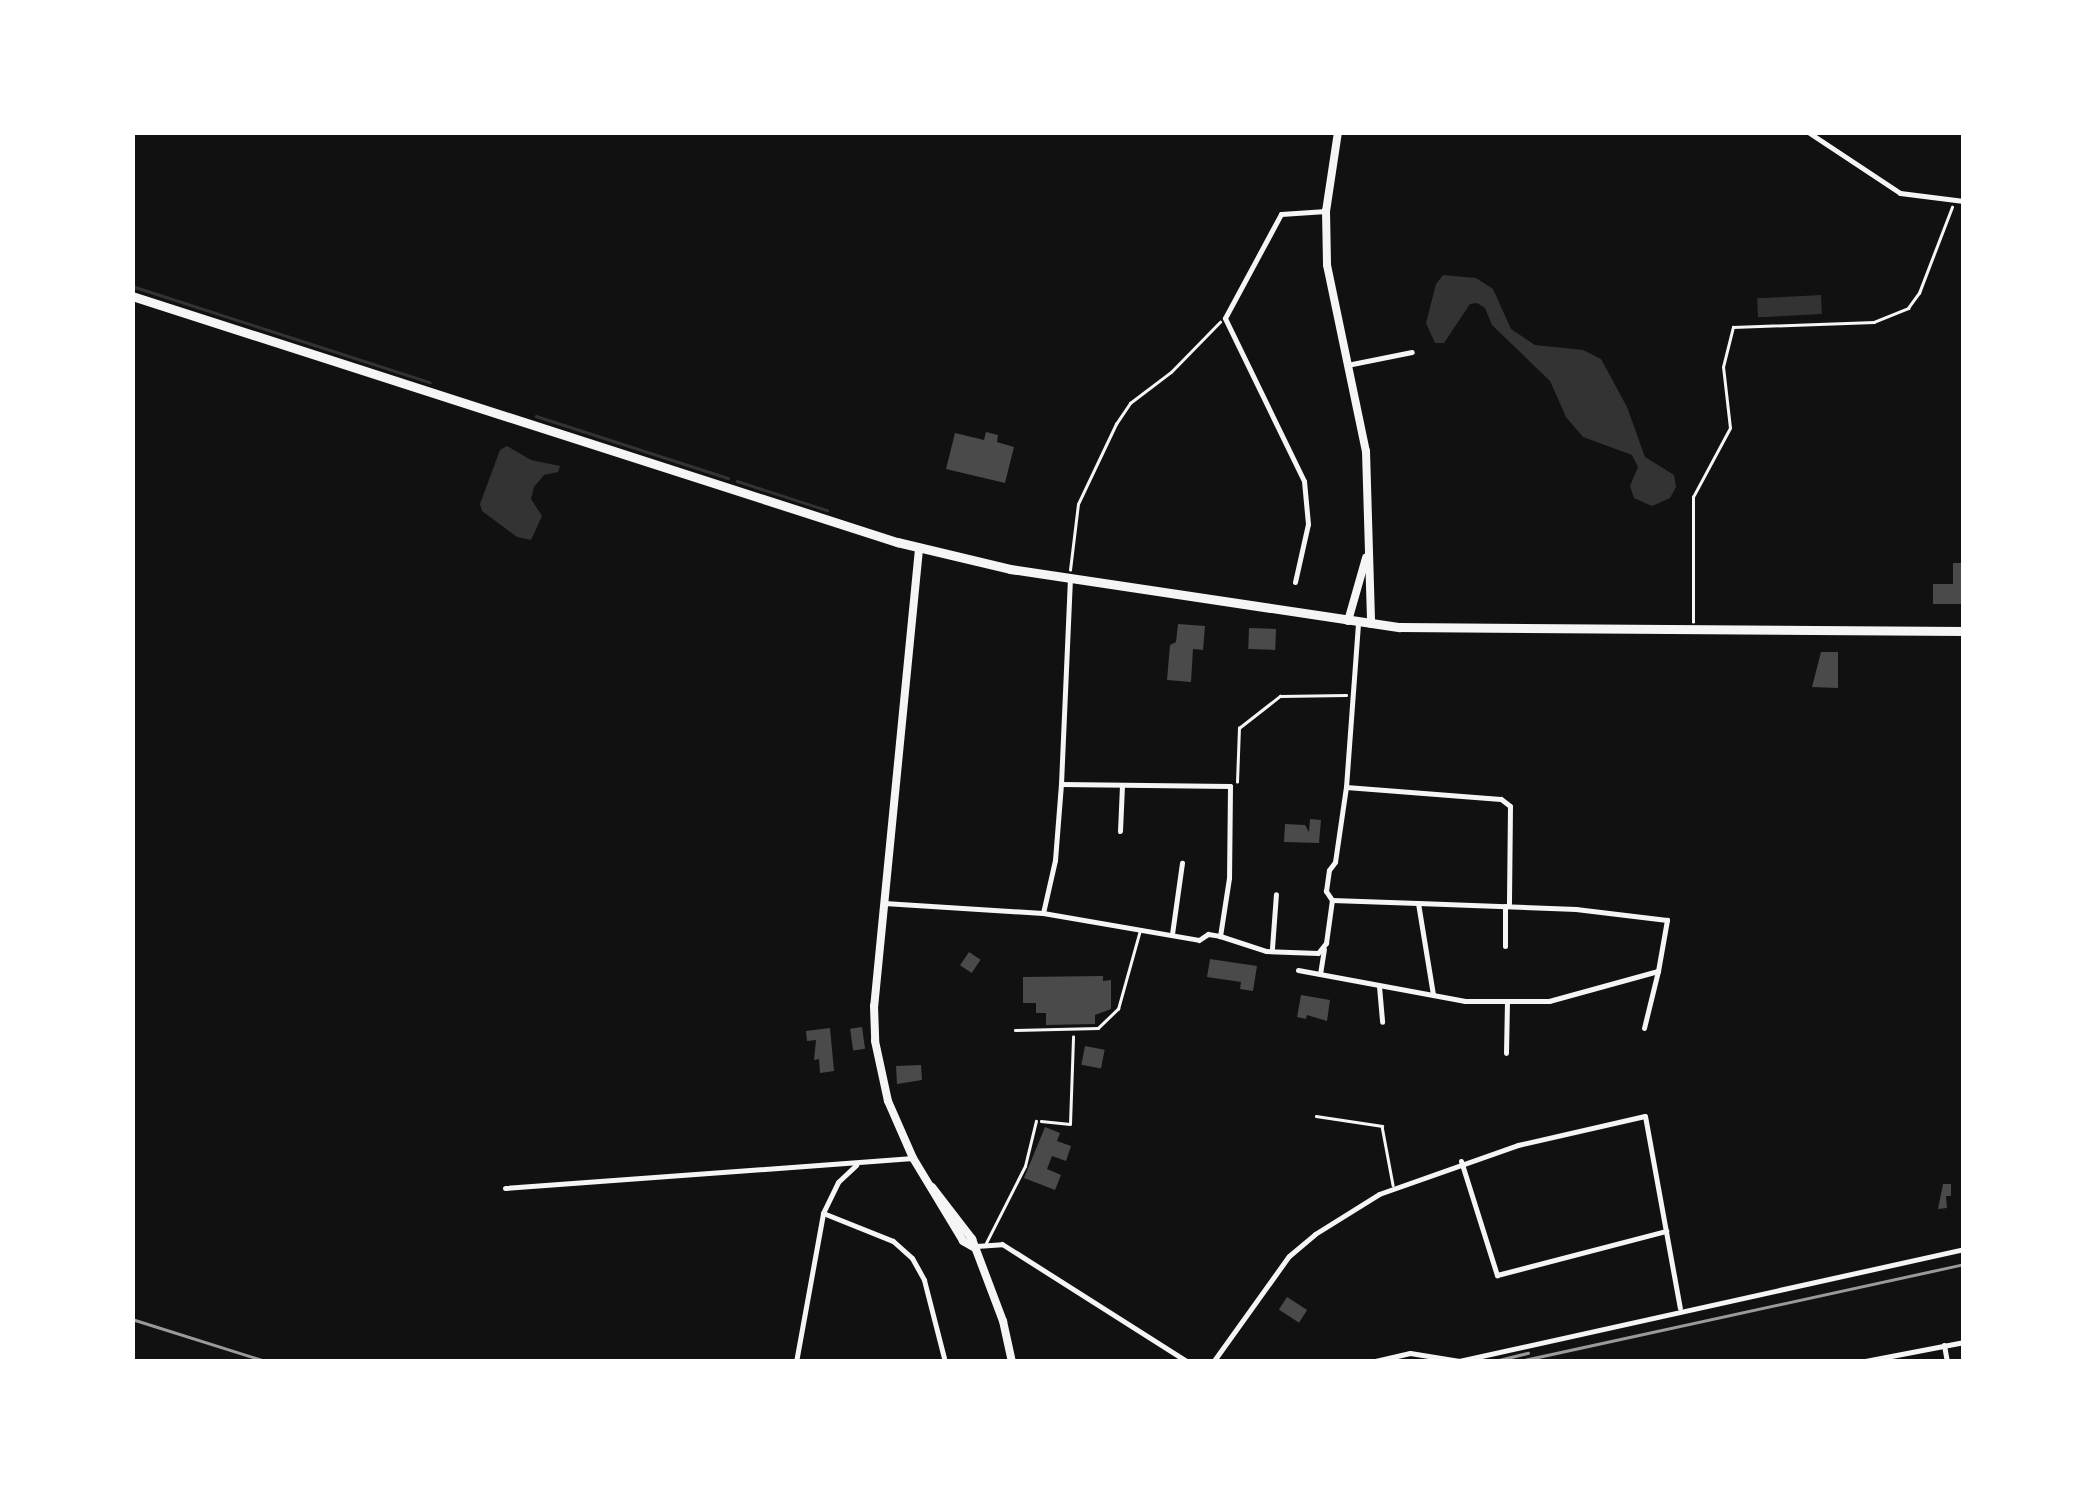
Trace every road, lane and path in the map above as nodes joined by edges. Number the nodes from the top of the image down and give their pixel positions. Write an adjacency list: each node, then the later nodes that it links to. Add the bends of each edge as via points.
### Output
1 (1338, 132): 5 (main road)
2 (1808, 132): 3 (street, via 1900,193)
3 (1954, 201): 4 (street); 17 (path, via 1908,308 1874,322 1732,328 1723,367 1730,428 1693,497)
4 (1964, 202)
5 (1326, 211): 7 (street, via 1280,214); 9 (main road, via 1330,294)
6 (132, 296): 10 (main road)
7 (1225, 318): 12 (path, via 1130,403 1116,424 1078,504); 13 (street, via 1304,481 1308,524)
8 (1412, 352): 9 (street)
9 (1346, 365): 11 (main road, via 1366,451)
10 (920, 548): 12 (main road); 28 (main road)
11 (1368, 549): 14 (main road); 15 (main road)
12 (1070, 579): 14 (main road); 19 (street)
13 (1296, 582)
14 (1353, 622): 15 (main road); 18 (street)
15 (1372, 624): 17 (main road)
16 (1964, 630): 17 (main road)
17 (1692, 631)
18 (1352, 695): 21 (path, via 1280,696 1239,728 1238,774); 22 (street)
19 (1061, 784): 20 (street); 30 (street)
20 (1122, 785): 21 (street); 23 (street)
21 (1230, 786): 33 (street, via 1229,878)
22 (1346, 786): 26 (street, via 1326,891); 29 (street, via 1501,799 1510,806)
23 (1120, 831)
24 (1182, 863): 32 (street)
25 (1276, 894): 35 (street)
26 (1332, 900): 27 (street); 36 (street)
27 (1418, 903): 29 (street); 41 (street)
28 (884, 904): 30 (street); 50 (main road, via 876,1056)
29 (1507, 906): 34 (street); 38 (street, via 1667,920)
30 (1043, 913): 31 (street)
31 (1140, 928): 32 (street); 46 (lane, via 1118,1009 1098,1028)
32 (1172, 935): 33 (street)
33 (1220, 936): 35 (street)
34 (1505, 946)
35 (1272, 948): 37 (street)
36 (1324, 949): 37 (street); 39 (street)
37 (1311, 955): 39 (street, via 1302,971)
38 (1658, 971): 42 (street, via 1592,993); 44 (street)
39 (1320, 974): 40 (street)
40 (1379, 986): 41 (street); 43 (street)
41 (1432, 995): 42 (street)
42 (1507, 1004): 47 (street)
43 (1382, 1022)
44 (1644, 1028)
45 (1015, 1030): 46 (lane)
46 (1073, 1030): 49 (path, via 1070,1124)
47 (1506, 1053)
48 (1316, 1116): 53 (lane, via 1382,1126)
49 (1036, 1121): 57 (lane, via 1025,1166)
50 (913, 1158): 52 (street); 58 (main road)
51 (1462, 1161): 53 (street); 56 (street, via 1497,1274); 56 (street, via 1645,1116)
52 (858, 1163): 54 (street); 55 (street, via 838,1182)
53 (1394, 1186): 67 (street, via 1289,1256)
54 (505, 1188)
55 (823, 1212): 63 (street); 64 (street, via 894,1241 912,1258)
56 (1666, 1231): 60 (street)
57 (986, 1242): 58 (street); 66 (street, via 1002,1244)
58 (973, 1247): 65 (main road, via 995,1296)
59 (1964, 1248): 60 (street)
60 (1680, 1308): 68 (street, via 1459,1361 1410,1354)
61 (1964, 1342): 62 (street)
62 (1944, 1345): 69 (street); 70 (street)
63 (796, 1362)
64 (946, 1362)
65 (1012, 1362)
66 (1188, 1362)
67 (1213, 1362)
68 (1371, 1362)
69 (1860, 1362)
70 (1947, 1362)

